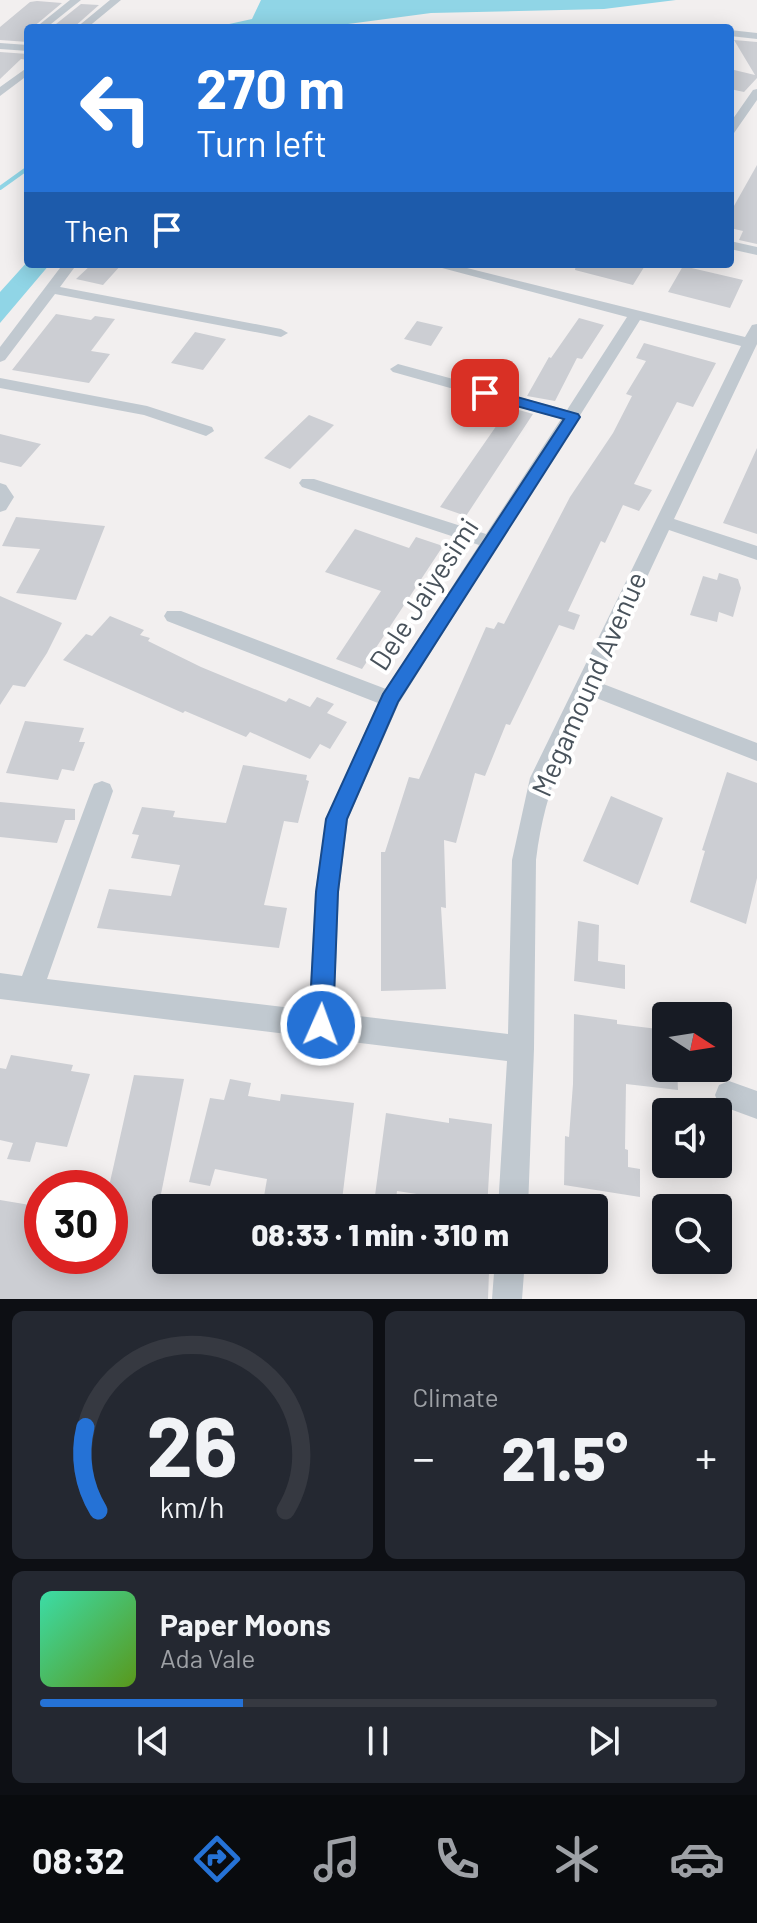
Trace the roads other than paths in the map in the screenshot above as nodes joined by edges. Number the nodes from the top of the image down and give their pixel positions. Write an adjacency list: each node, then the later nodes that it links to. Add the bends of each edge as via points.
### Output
1 (76, 0): 3 (street)
2 (116, 0): 4 (street)
3 (45, 24)
4 (86, 24)
5 (734, 33): 6 (street)
6 (757, 36)
7 (24, 43): 8 (street)
8 (0, 46)
9 (24, 73): 11 (street)
10 (757, 92): 13 (street)
11 (0, 93)
12 (734, 102): 13 (street)
13 (748, 105): 14 (street)
14 (734, 125)
15 (734, 246): 16 (street)
16 (757, 251)
17 (67, 268): 19 (street)
18 (450, 268): 20 (street)
19 (51, 289): 21 (street); 23 (street)
20 (636, 315): 22 (street); 26 (street, Dele Jaiyesimi)
21 (281, 333)
22 (753, 335): 31 (street, Megamound Avenue)
23 (0, 357)
24 (398, 369): 26 (street)
25 (0, 383): 27 (street, via 147,411)
26 (572, 417): 32 (street, Dele Jaiyesimi)
27 (206, 431)
28 (308, 483): 32 (street)
29 (0, 489): 30 (street, via 5,497)
30 (0, 506)
31 (663, 522): 33 (street); 35 (street, Megamound Avenue)
32 (490, 542): 36 (street, Dele Jaiyesimi)
33 (757, 553)
34 (174, 616): 36 (street)
35 (584, 685): 37 (street); 42 (street, Megamound Avenue, via 541,778 528,829)
36 (390, 699): 41 (street, Dele Jaiyesimi, via 337,819 327,892)
37 (757, 752)
38 (102, 791): 40 (street)
39 (0, 986): 40 (street)
40 (30, 990): 41 (street)
41 (321, 1025): 42 (street)
42 (521, 1049): 45 (street, Megamound Avenue)
43 (729, 1095): 44 (street)
44 (757, 1105)
45 (514, 1194)
46 (509, 1274): 47 (street)
47 (507, 1299)

